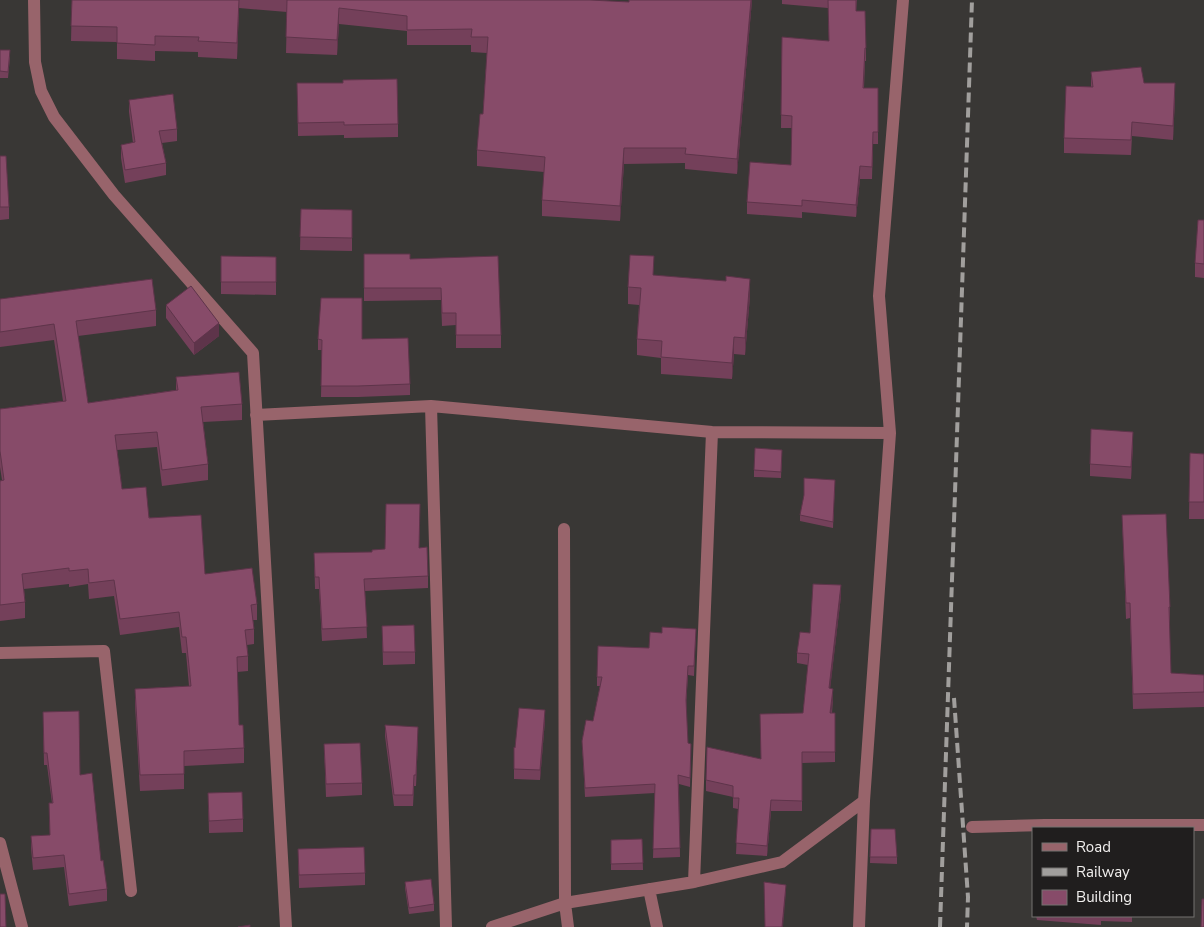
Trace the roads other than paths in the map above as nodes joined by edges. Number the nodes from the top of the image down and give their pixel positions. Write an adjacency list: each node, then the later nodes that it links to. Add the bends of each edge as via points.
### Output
1 (34, 0): 4 (street, via 35,62 41,91 54,117 114,195 253,353)
2 (903, 0): 6 (street, via 879,296)
3 (431, 406): 4 (street); 5 (street); 20 (street)
4 (256, 415): 19 (street)
5 (712, 432): 6 (street); 14 (street)
6 (890, 433): 9 (street)
7 (564, 528): 17 (street)
8 (0, 653): 16 (street, via 104,652)
9 (864, 801): 14 (street, via 782,862); 24 (street)
10 (1204, 825): 11 (street)
11 (972, 827)
12 (0, 843): 13 (street)
13 (2, 860): 18 (street)
14 (694, 882): 15 (street)
15 (649, 889): 17 (street); 23 (street)
16 (131, 891)
17 (565, 903): 21 (street); 22 (street)
18 (22, 927)
19 (286, 927)
20 (446, 927)
21 (492, 927)
22 (568, 927)
23 (657, 927)
24 (859, 927)

